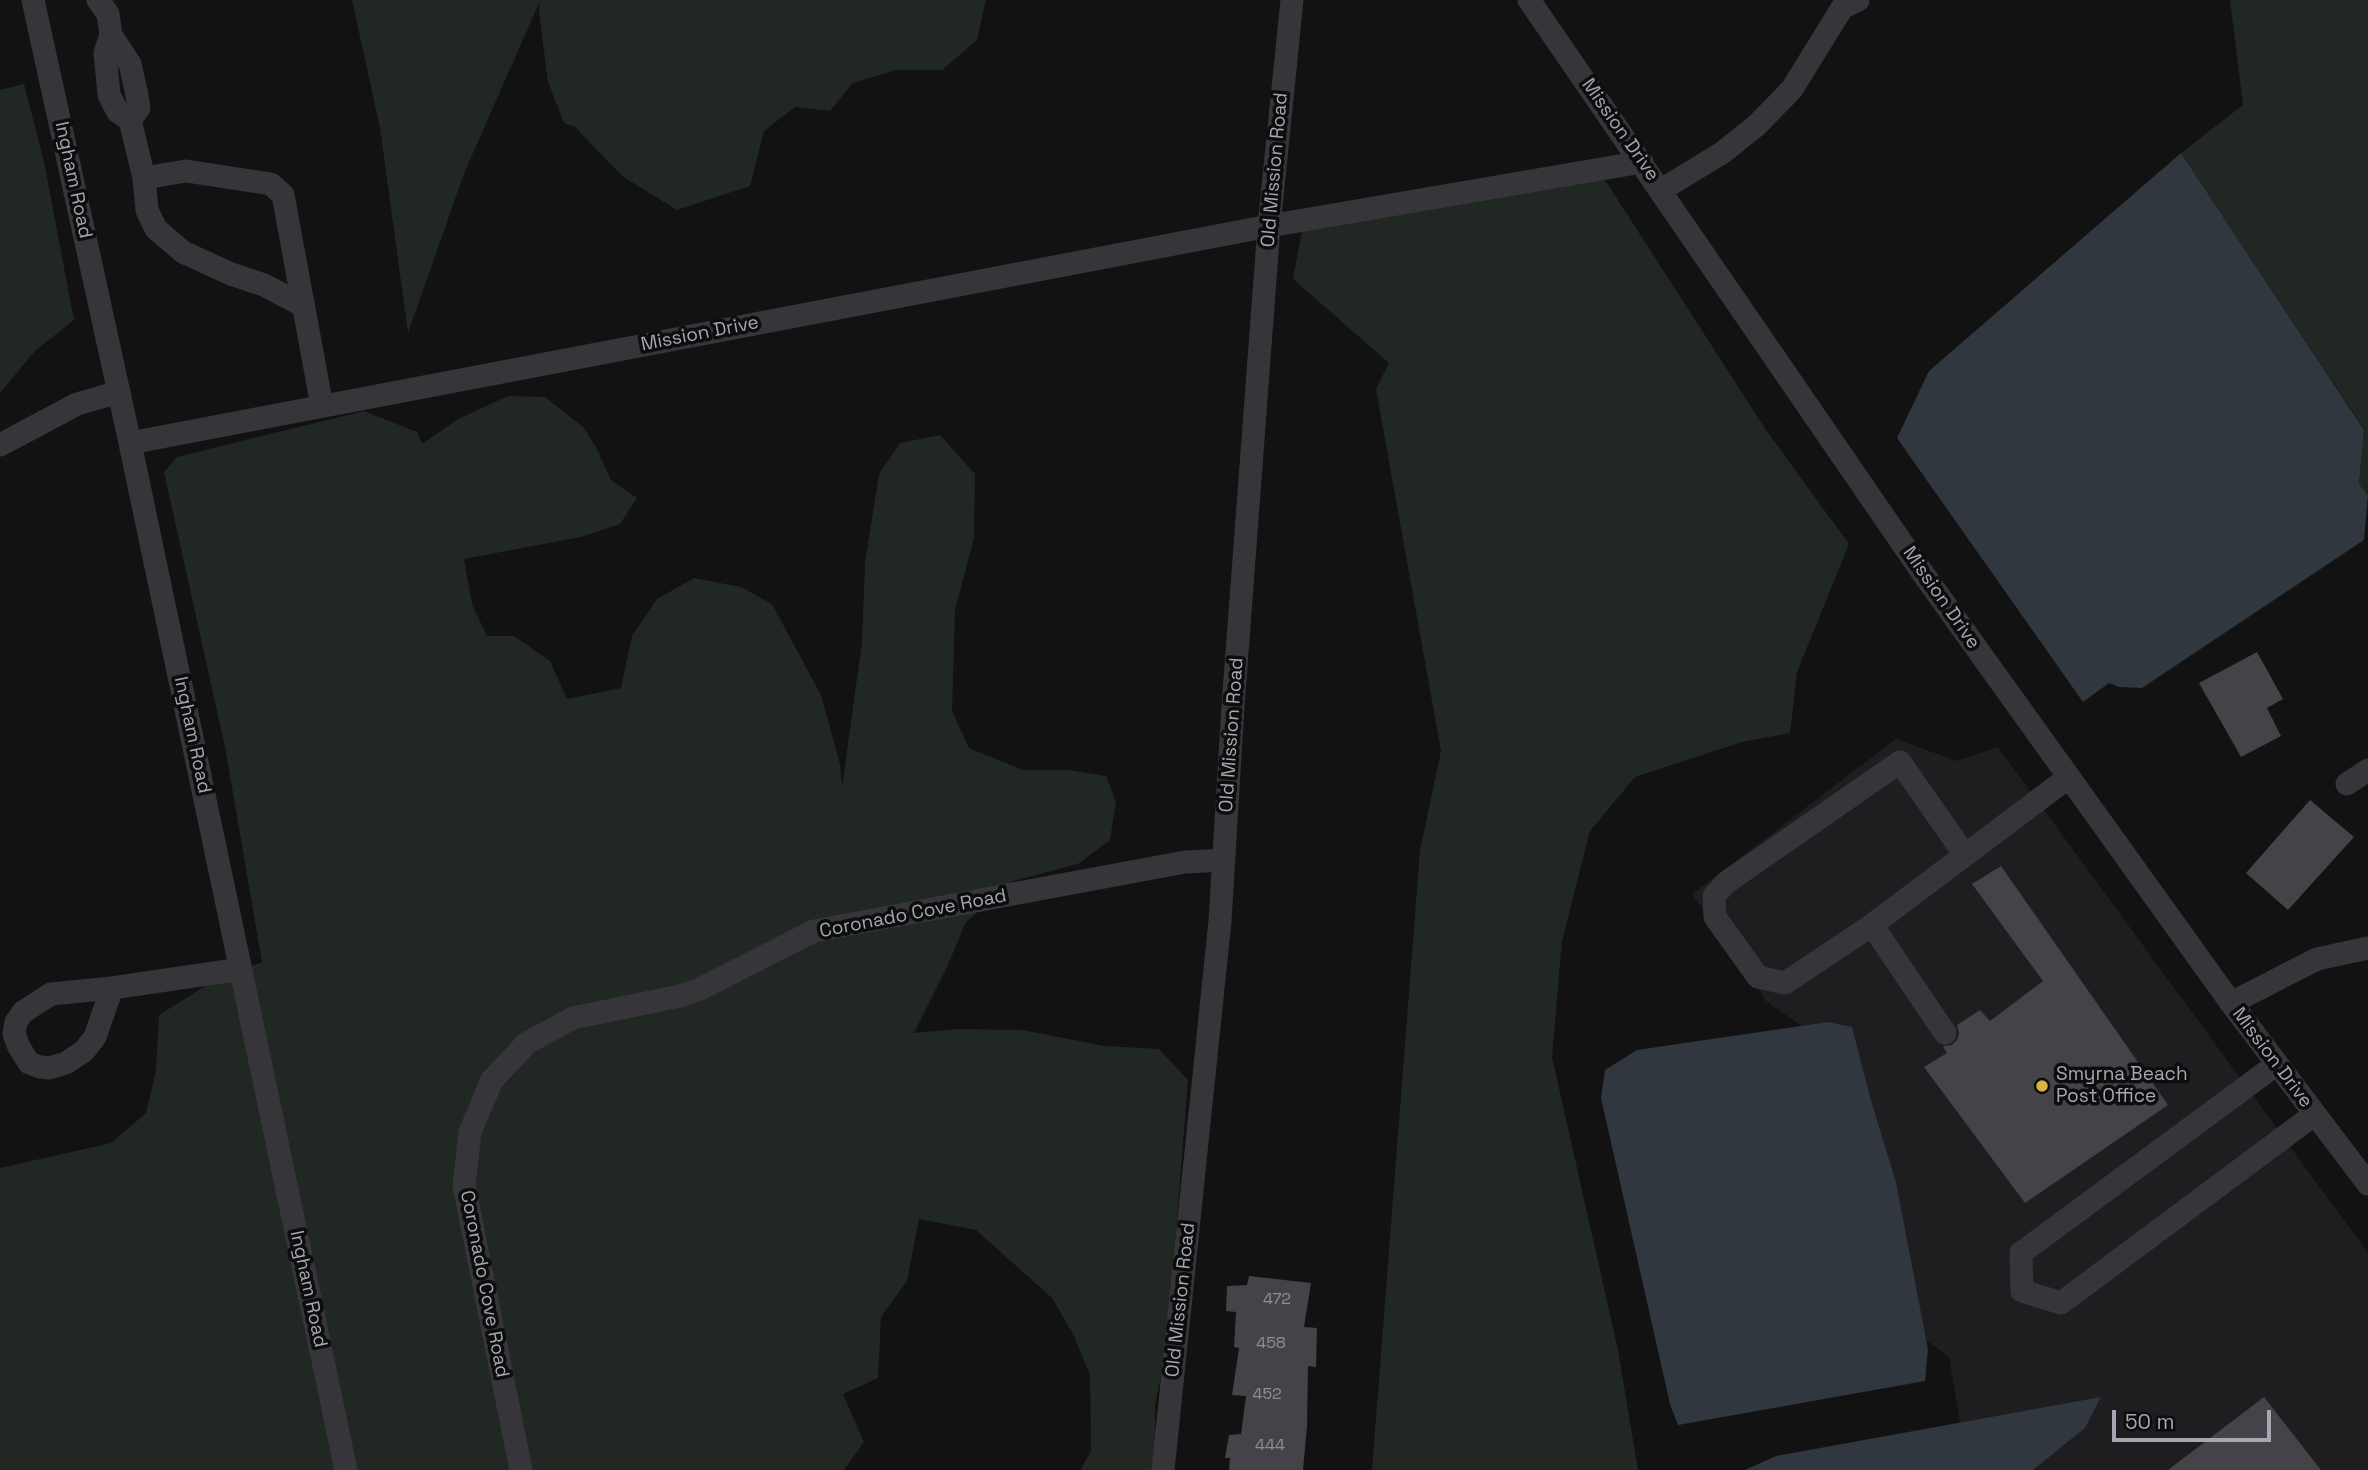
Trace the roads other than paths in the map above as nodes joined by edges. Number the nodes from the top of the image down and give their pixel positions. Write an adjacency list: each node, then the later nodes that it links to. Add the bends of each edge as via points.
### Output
1 (33, 0): 11 (street, Ingham Road)
2 (98, 0): 7 (street, via 111,35 105,53 109,95 118,112 130,120)
3 (1292, 0): 9 (street, Old Mission Road)
4 (1529, 0): 6 (street, Mission Drive)
5 (1858, 0): 8 (street, via 1842,8 1792,89 1757,125 1722,153)
6 (1642, 162): 8 (street, Mission Drive); 9 (street, Mission Drive)
7 (144, 178): 10 (street, via 147,210 156,229 183,252); 10 (street, via 186,171 271,184 283,195)
8 (1661, 190): 16 (street, Mission Drive)
9 (1269, 226): 12 (street, Mission Drive); 19 (street, Old Mission Road)
10 (302, 305): 12 (street)
11 (119, 392): 13 (street, Ingham Road); 14 (street, via 77,404)
12 (322, 406): 13 (street, Mission Drive)
13 (130, 443): 22 (street, Ingham Road)
14 (0, 444)
15 (2368, 770): 17 (street)
16 (2068, 777): 18 (street); 24 (street, Mission Drive)
17 (2347, 784)
18 (1965, 855): 20 (street); 20 (street, via 1900,762 1727,882 1714,896 1715,917 1758,977 1785,983)
19 (1224, 860): 30 (street, Coronado Cove Road, via 1185,862 814,931 700,989 573,1018 527,1043 492,1080 470,1132 464,1186); 31 (street, Old Mission Road)
20 (1872, 925): 25 (street)
21 (2368, 948): 24 (street, via 2317,959)
22 (241, 969): 23 (street); 29 (street, Ingham Road)
23 (112, 988)
24 (2231, 1003): 26 (street, Mission Drive)
25 (1945, 1033)
26 (2277, 1065): 27 (street, Mission Drive); 27 (street, via 2021,1253 2022,1292 2061,1303)
27 (2315, 1114): 28 (street, Mission Drive)
28 (2368, 1184)
29 (346, 1470)
30 (521, 1470)
31 (1163, 1470)

